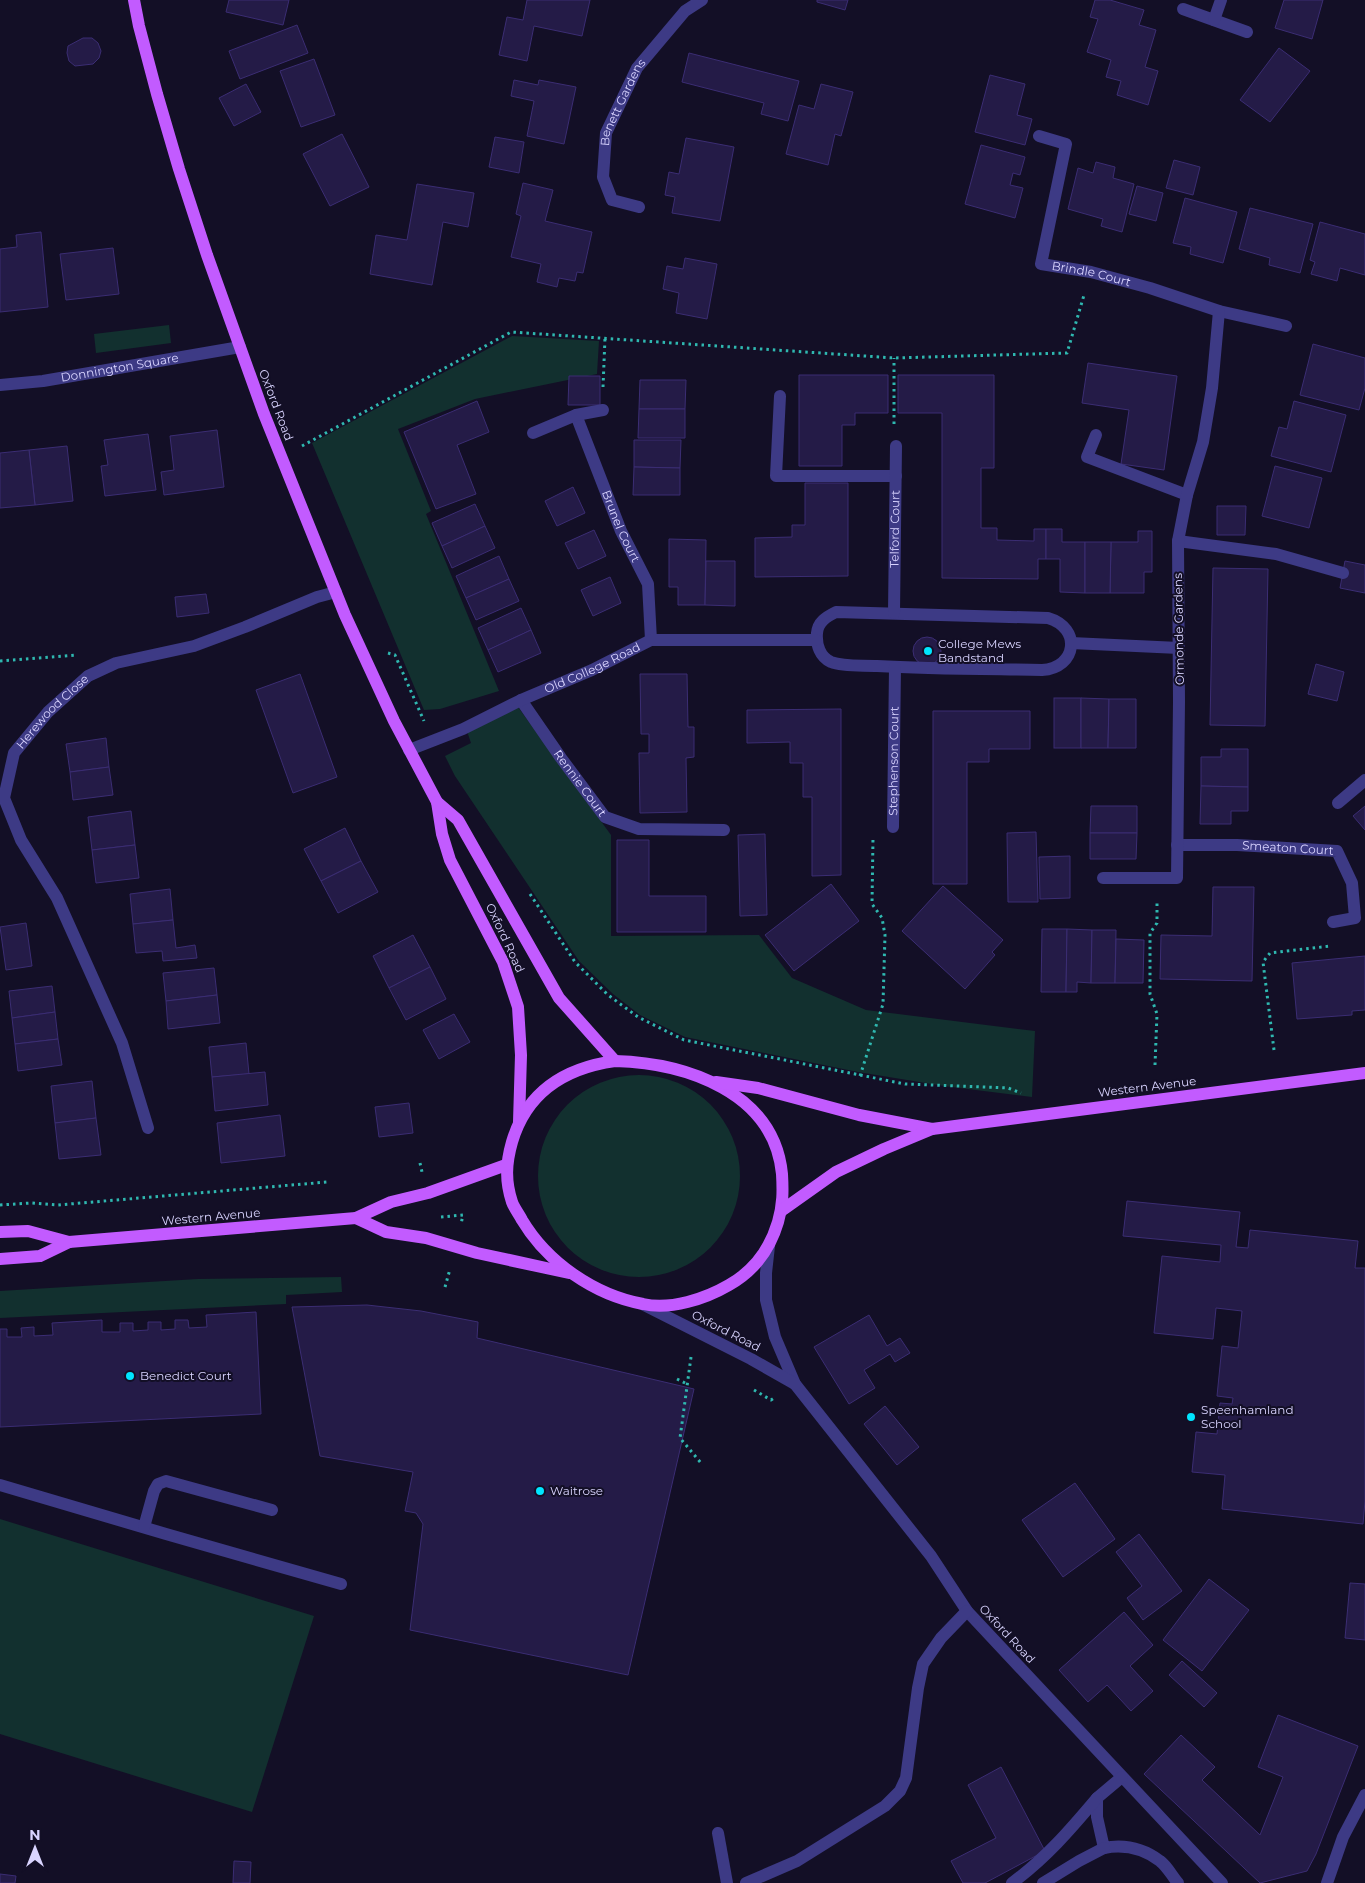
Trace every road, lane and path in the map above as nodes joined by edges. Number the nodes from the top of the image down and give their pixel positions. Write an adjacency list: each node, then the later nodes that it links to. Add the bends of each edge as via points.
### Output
1 (134, 0): 13 (main road, Oxford Road, via 138,26 179,170)
2 (702, 0): 8 (street, Benett Gardens, via 685,11 637,68 606,133 602,176 612,200)
3 (1221, 0): 5 (street)
4 (1184, 9): 5 (street)
5 (1214, 20): 6 (street)
6 (1247, 32)
7 (1039, 136): 9 (street, Brindle Court, via 1066,144 1041,264)
8 (639, 207)
9 (1091, 272): 10 (street, Brindle Court); 14 (path, via 1067,353)
10 (1219, 310): 11 (street, Brindle Court); 24 (street, Ormonde Gardens, via 1203,442)
11 (1286, 326)
12 (605, 338): 14 (path); 17 (path); 22 (path, via 511,332)
13 (240, 347): 15 (street, Donnington Square, via 52,380); 27 (main road, Oxford Road)
14 (894, 358): 21 (path)
15 (0, 385)
16 (780, 396): 23 (street, via 776,476)
17 (602, 410): 18 (street)
18 (576, 415): 19 (street); 29 (street, Brunel Court, via 621,531 648,584)
19 (533, 433)
20 (1096, 435): 24 (street, via 1087,457)
21 (896, 446): 23 (street, Telford Court)
22 (301, 447)
23 (896, 476): 28 (street, Telford Court)
24 (1186, 495): 25 (street, Ormonde Gardens)
25 (1178, 541): 26 (street, via 1276,554); 32 (street, Ormonde Gardens)
26 (1343, 573)
27 (336, 592): 34 (street, Herewood Close, via 194,646); 39 (main road, Oxford Road)
28 (894, 613): 30 (street, via 836,612 822,621); 31 (street, via 1048,618 1064,626)
29 (651, 640): 30 (street, Old College Road); 37 (street, Old College Road)
30 (816, 640): 35 (street, via 819,651 831,662)
31 (1071, 643): 32 (street); 35 (street, via 1066,660 1051,670)
32 (1179, 648): 46 (street, Ormonde Gardens)
33 (0, 661): 34 (path, via 75,654)
34 (116, 663): 41 (street, Herewood Close, via 88,676 48,712 14,753)
35 (894, 667): 44 (street, Stephenson Court)
36 (401, 670): 38 (path)
37 (522, 700): 39 (street, Old College Road, via 463,729); 45 (street, Rennie Court, via 605,817 639,829)
38 (421, 714)
39 (409, 750): 42 (main road, Oxford Road)
40 (1365, 780): 43 (street)
41 (2, 800): 59 (street, Herewood Close, via 21,840 57,898 122,1043)
42 (437, 802): 52 (main road, Oxford Road, via 458,820 559,998); 58 (main road, Oxford Road, via 450,860 503,962 518,1006 521,1055)
43 (1338, 803)
44 (892, 827): 55 (path, Stephenson Court, via 873,836 872,904 882,918 885,935 883,1004)
45 (724, 830)
46 (1177, 846): 48 (street, Ormonde Gardens, via 1177,878); 50 (street, Smeaton Court, via 1337,851 1352,883 1355,918)
47 (1103, 878): 48 (street, Ormonde Gardens)
48 (1157, 878): 53 (path, via 1157,923 1150,933 1150,994 1158,1014)
49 (547, 920): 55 (path, via 575,962 616,1001 638,1017 684,1040)
50 (1333, 922): 51 (path, via 1332,946 1270,953 1263,962)
51 (1274, 1050)
52 (615, 1061): 56 (main road, via 662,1066); 58 (main road, via 582,1068 552,1083 541,1092)
53 (1155, 1065)
54 (1365, 1073): 60 (main road, Western Avenue)
55 (860, 1076): 57 (path, via 905,1084)
56 (708, 1080): 60 (main road, Western Avenue, via 758,1088 859,1115); 64 (main road, via 748,1105 768,1129 780,1160 784,1195)
57 (1008, 1088)
58 (519, 1122): 61 (main road)
59 (148, 1128)
60 (932, 1129): 64 (main road, Western Avenue, via 836,1172)
61 (506, 1165): 65 (main road, Western Avenue, via 428,1193 391,1202); 70 (main road, via 513,1204 525,1225 539,1244)
62 (328, 1182): 63 (path, via 58,1205)
63 (0, 1205)
64 (781, 1211): 68 (main road)
65 (356, 1218): 67 (main road, Western Avenue); 70 (main road, Western Avenue, via 386,1232 426,1238)
66 (0, 1232): 67 (main road, Western Avenue, via 28,1231)
67 (69, 1242): 69 (main road, Western Avenue, via 40,1256)
68 (769, 1246): 71 (main road, via 743,1277 715,1292 681,1303); 75 (street, Oxford Road, via 766,1300 775,1337)
69 (0, 1259)
70 (571, 1274): 71 (main road, via 621,1298)
71 (644, 1305): 75 (street, Oxford Road)
72 (692, 1357): 74 (path)
73 (677, 1379): 74 (path)
74 (687, 1384): 76 (path, via 680,1438)
75 (795, 1384): 81 (street, Oxford Road, via 931,1556)
76 (701, 1463)
77 (0, 1484): 79 (street)
78 (272, 1510): 79 (street, via 166,1481 158,1484 154,1491)
79 (144, 1527): 80 (street)
80 (341, 1584)
81 (967, 1611): 82 (street, Oxford Road); 88 (street, via 941,1638 923,1664 906,1778 900,1791 885,1806 797,1861)
82 (1122, 1776): 84 (street); 92 (street, Oxford Road)
83 (1365, 1795): 93 (street, via 1343,1836)
84 (1097, 1798): 86 (street); 89 (street, via 1056,1846)
85 (718, 1833): 87 (street)
86 (1104, 1848): 90 (street); 91 (street, via 1118,1845 1138,1849 1162,1862)
87 (727, 1883)
88 (746, 1883)
89 (1012, 1883)
90 (1043, 1883)
91 (1178, 1883)
92 (1222, 1883)
93 (1326, 1883)

